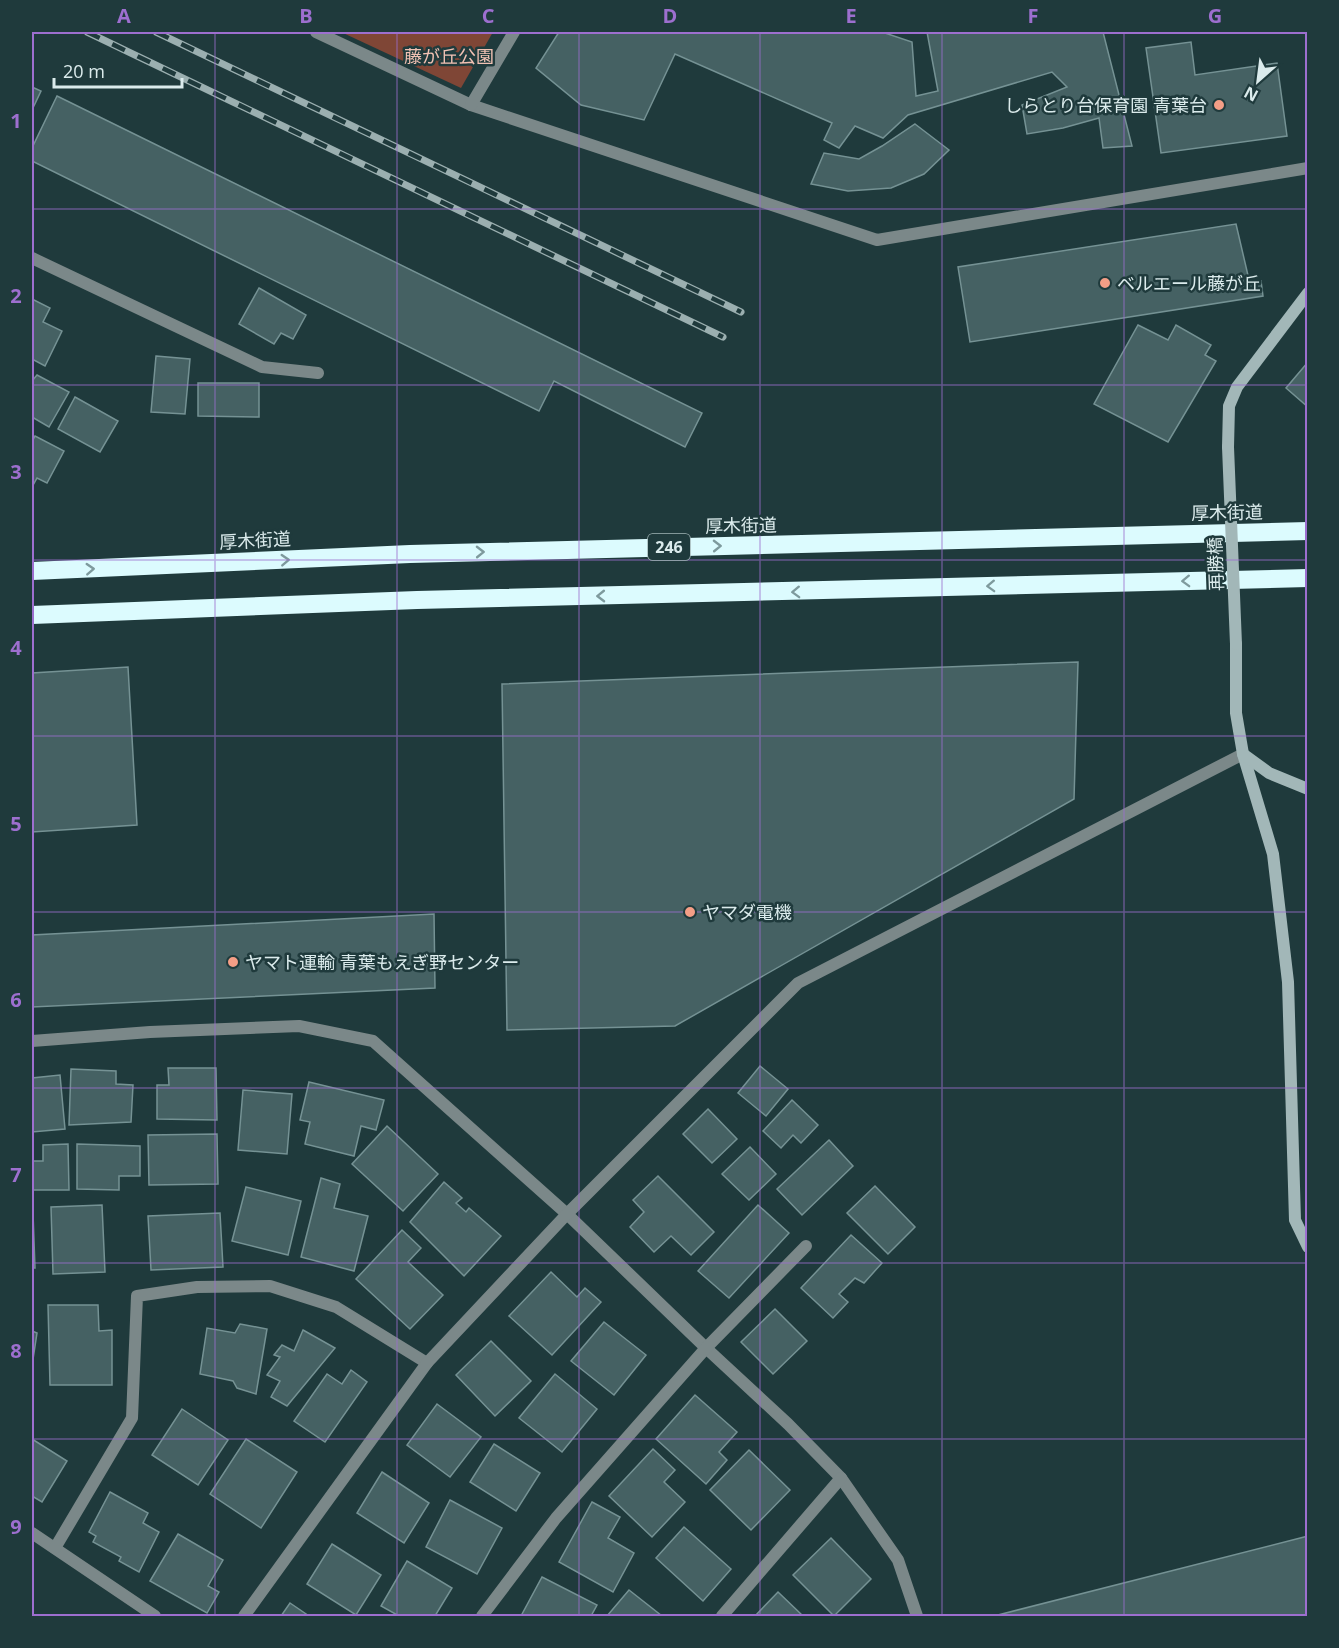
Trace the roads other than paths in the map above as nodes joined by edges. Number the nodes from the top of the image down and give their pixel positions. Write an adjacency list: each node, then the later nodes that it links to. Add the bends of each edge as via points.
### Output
1 (316, 32): 3 (street)
2 (514, 32): 3 (street)
3 (471, 105): 4 (street, via 877,240)
4 (1308, 168)
5 (32, 258): 7 (street, via 262,367)
6 (1308, 293): 12 (street, 再勝橋, bridge, via 1237,387 1229,406 1236,713)
7 (318, 373)
8 (1308, 531): 9 (highway, 厚木街道 / 246, one-way to 8, via 410,554)
9 (32, 572)
10 (1308, 578): 11 (highway, one-way to 11, via 417,600)
11 (32, 615)
12 (1243, 754): 13 (street, via 1269,773); 15 (street, via 798,983); 17 (street, 再勝橋, via 1273,854 1288,982 1295,1220)
13 (1308, 789)
14 (32, 1041): 15 (street, via 299,1026 373,1041)
15 (567, 1214): 18 (street); 19 (street)
16 (806, 1246): 18 (street)
17 (1308, 1247)
18 (706, 1348): 20 (street); 25 (street, via 556,1518)
19 (427, 1363): 22 (street, via 336,1306 270,1286 197,1287 137,1296 132,1418); 24 (street)
20 (841, 1478): 26 (street); 27 (street, via 898,1560)
21 (32, 1533): 22 (street)
22 (55, 1548): 23 (street)
23 (155, 1617)
24 (244, 1617)
25 (482, 1617)
26 (722, 1617)
27 (917, 1617)

